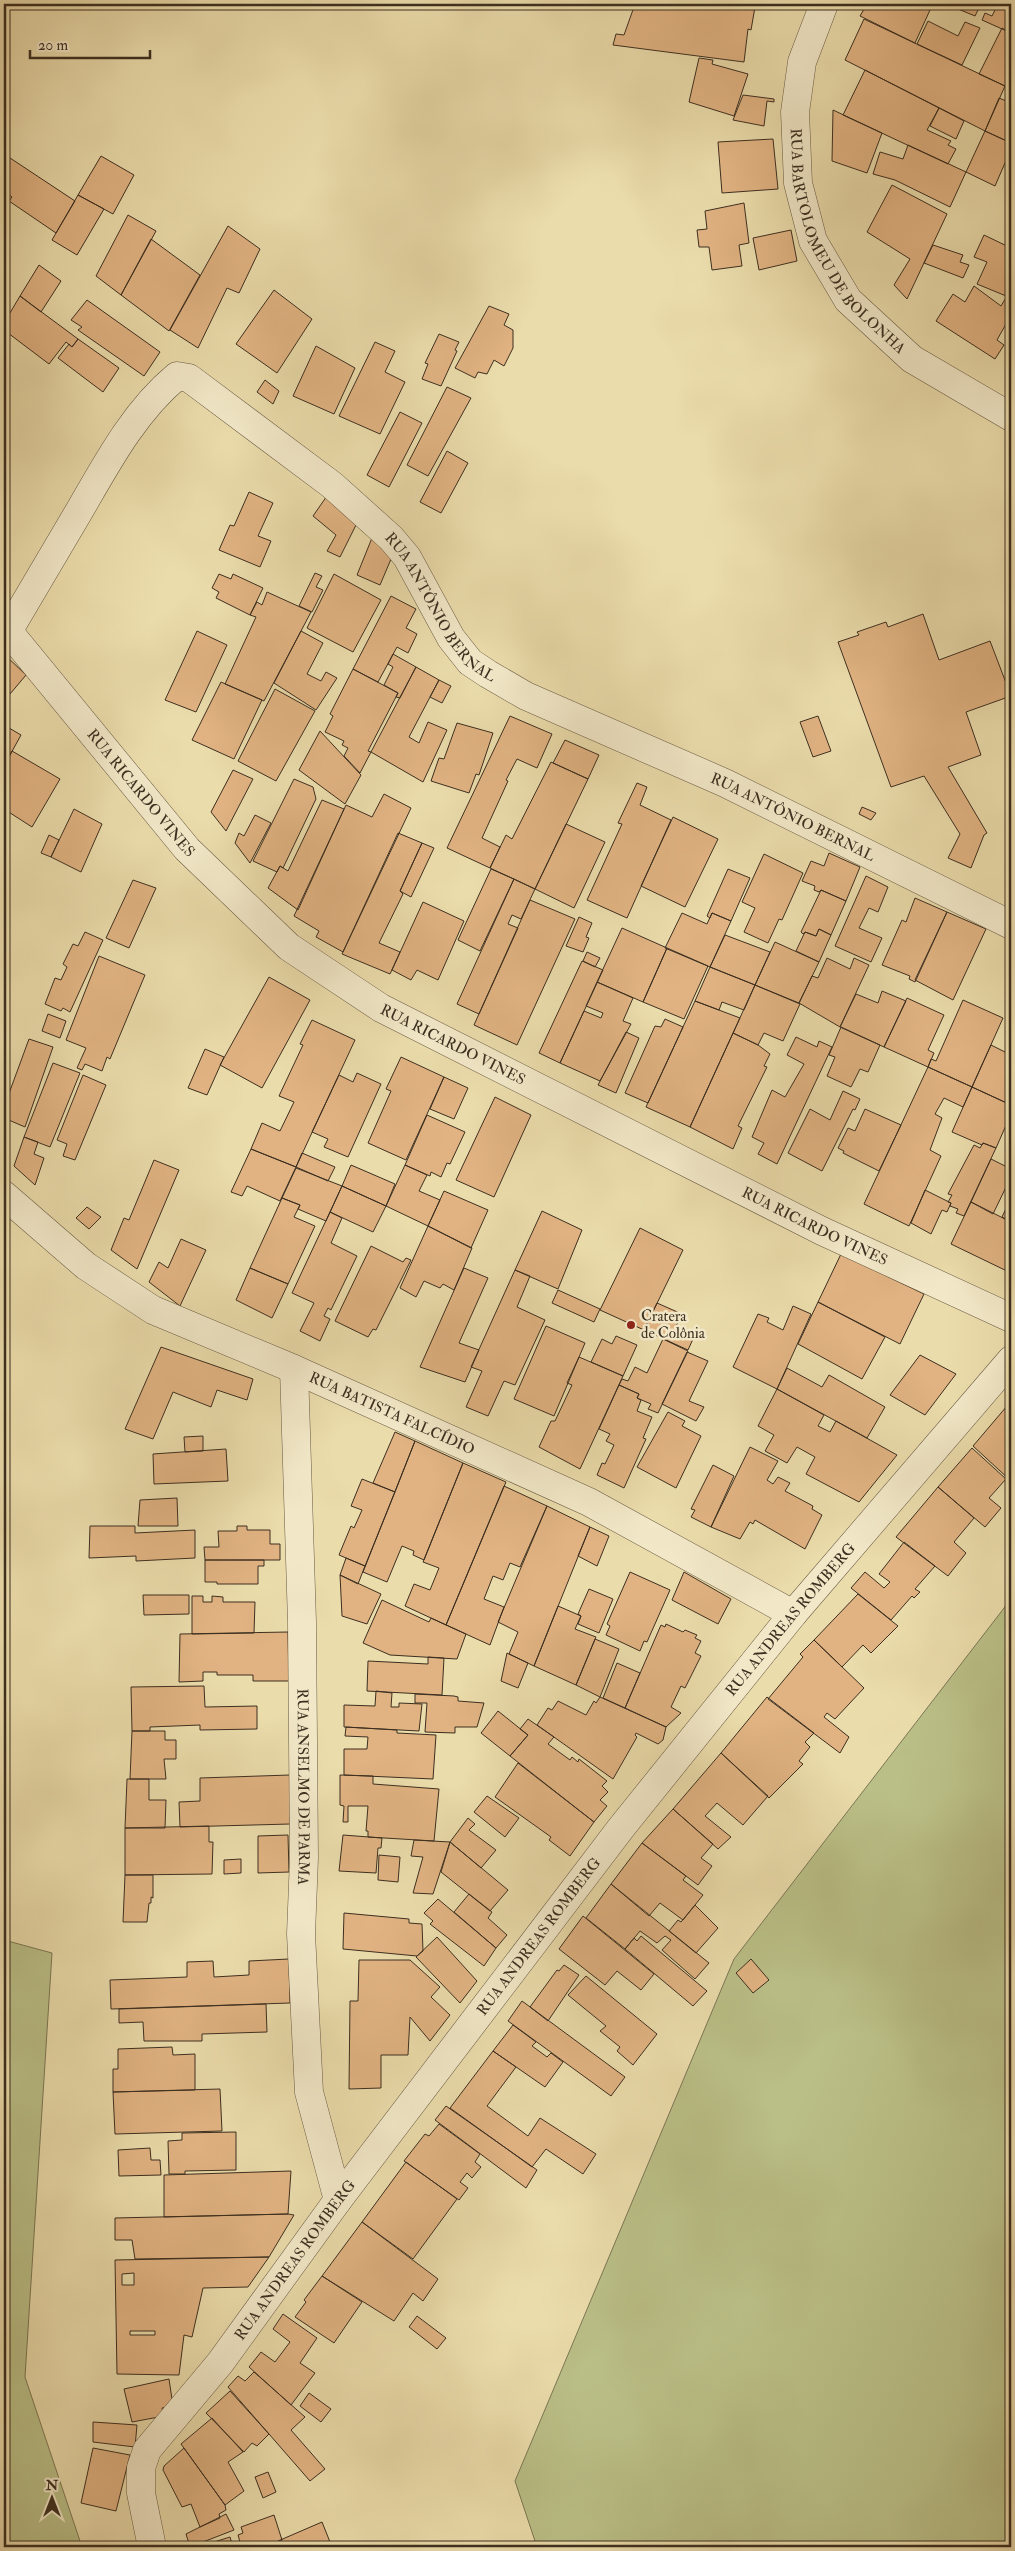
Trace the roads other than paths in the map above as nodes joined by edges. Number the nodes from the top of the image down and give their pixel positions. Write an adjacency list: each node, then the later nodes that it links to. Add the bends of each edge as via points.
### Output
1 (824, 4): 2 (street, RUA BARTOLOMEU DE BOLONHA, via 802,62 795,112 798,183 813,240 848,300 912,359)
2 (1011, 417)
3 (7, 628): 4 (street, RUA ANTÔNIO BERNAL, via 105,465 141,413 156,393 177,376 189,378 332,485 390,538 407,556 451,638 470,662 488,674 526,696 724,783); 6 (street, RUA RICARDO VINES, via 187,848 289,947 381,1008 822,1231)
4 (1011, 925)
5 (4, 1195): 8 (street, RUA BATISTA FALCÍDIO, via 86,1266 153,1310)
6 (1011, 1318)
7 (1011, 1360): 9 (street, RUA ANDREAS ROMBERG)
8 (294, 1369): 9 (street, RUA BATISTA FALCÍDIO, via 589,1502); 10 (street, RUA ANSELMO DE PARMA, via 302,1631 304,1858 301,1934 308,2092)
9 (793, 1614): 10 (street, RUA ANDREAS ROMBERG, via 621,1828)
10 (338, 2200): 11 (street, RUA ANDREAS ROMBERG, via 220,2363 147,2450 141,2468 141,2493)
11 (152, 2547)

